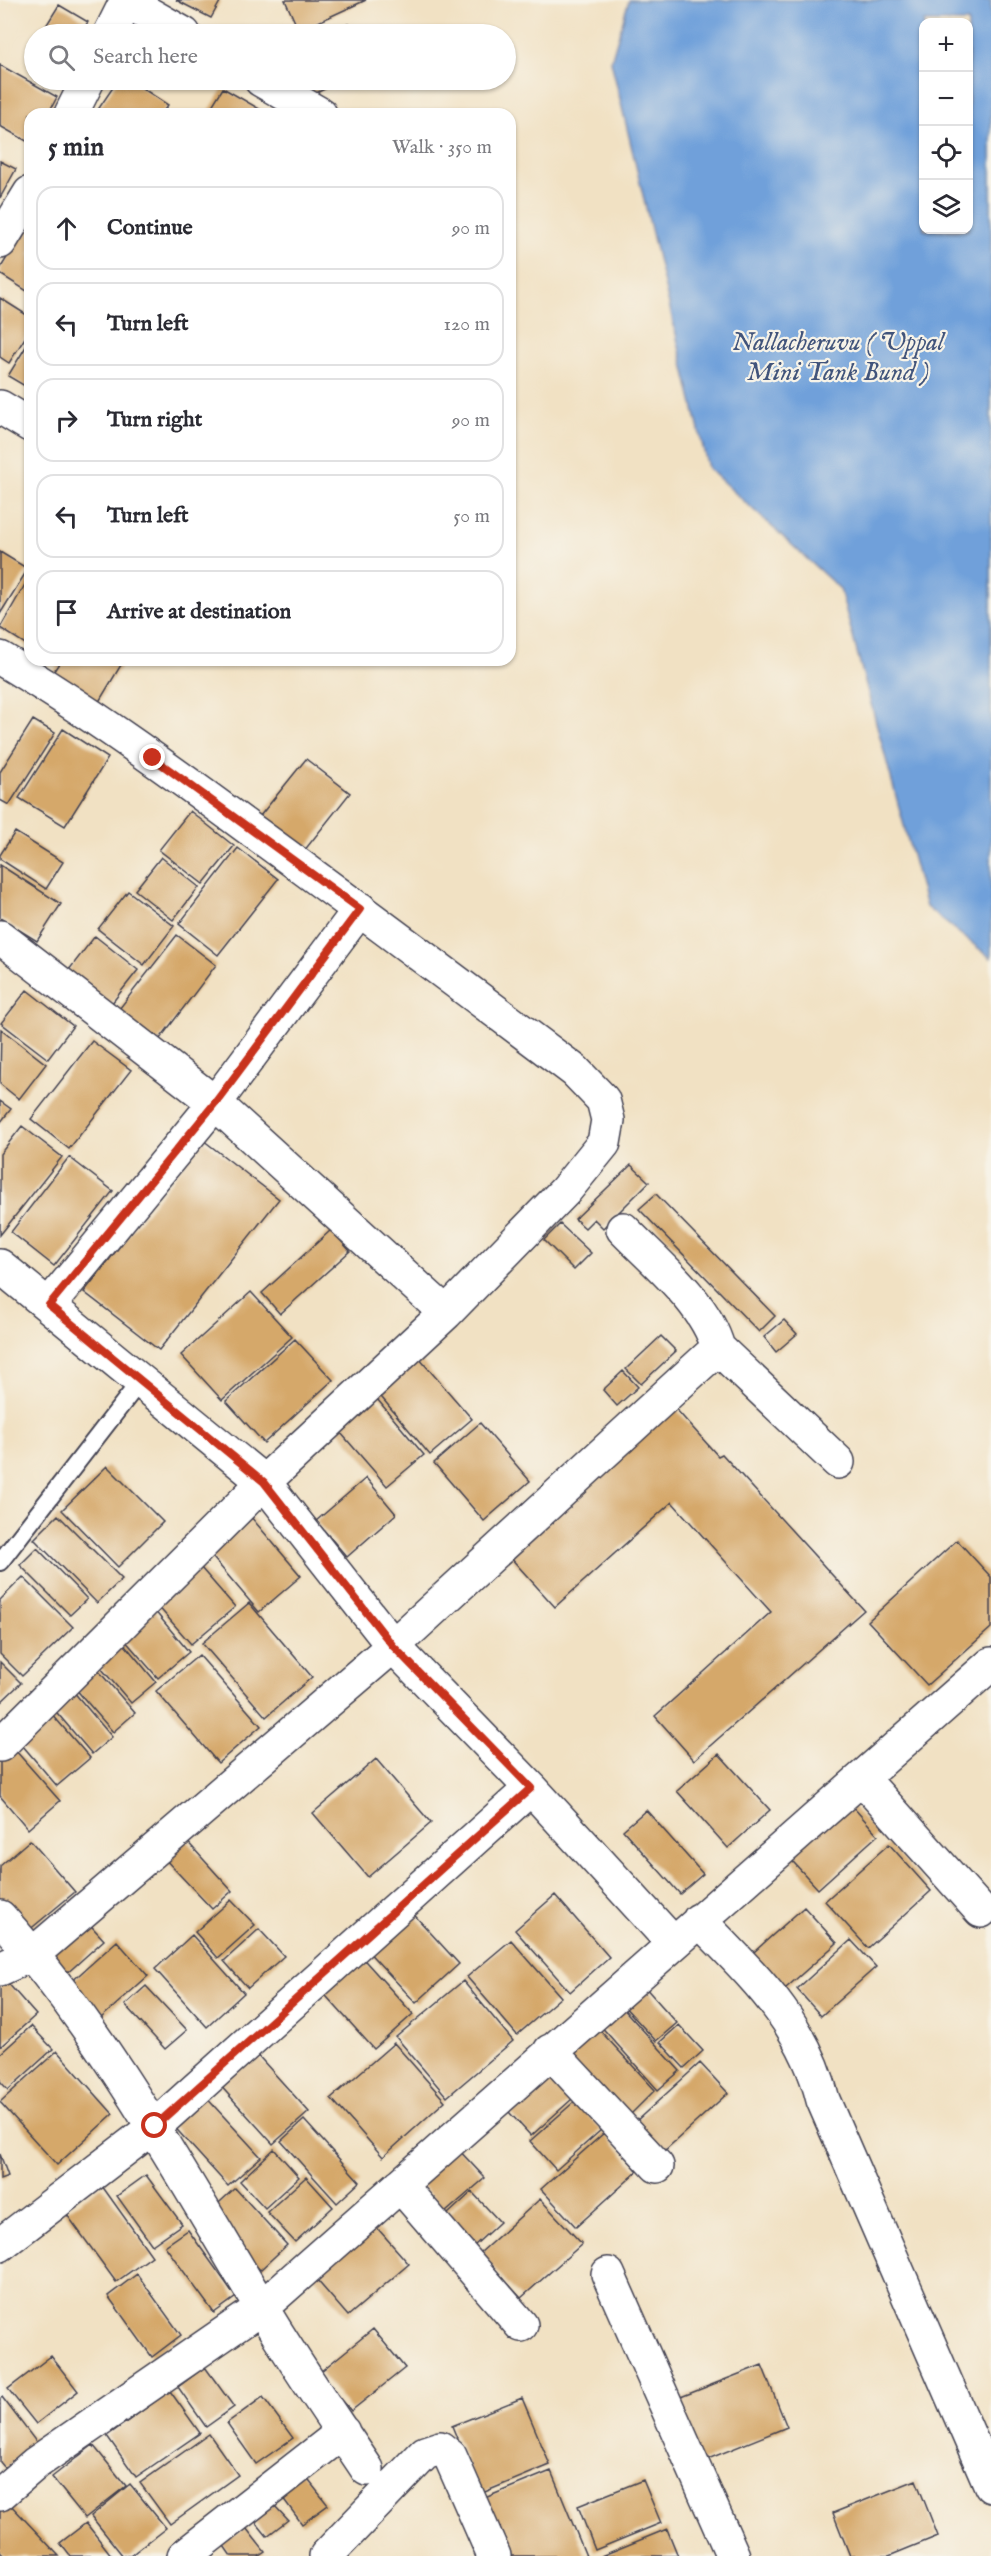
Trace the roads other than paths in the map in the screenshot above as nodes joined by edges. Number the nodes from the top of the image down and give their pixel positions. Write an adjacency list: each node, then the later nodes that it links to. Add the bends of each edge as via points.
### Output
1 (127, 0): 2 (street); 3 (street)
2 (115, 24)
3 (167, 24)
4 (83, 90): 6 (street)
5 (278, 90): 7 (street)
6 (74, 108)
7 (310, 108)
8 (24, 203): 9 (street)
9 (0, 242)
10 (0, 407): 11 (street)
11 (24, 421)
12 (0, 658): 13 (street, via 153,758)
13 (360, 909): 15 (street); 19 (street, via 575,1071 603,1100 608,1120 604,1143 565,1191)
14 (0, 937): 15 (street)
15 (215, 1103): 18 (street); 19 (street)
16 (623, 1229): 20 (street, via 688,1297 713,1329)
17 (0, 1266): 18 (street)
18 (49, 1305): 21 (street)
19 (446, 1312): 23 (street)
20 (718, 1348): 22 (street); 25 (street)
21 (141, 1380): 23 (street); 24 (lane)
22 (838, 1462)
23 (264, 1482): 25 (street); 27 (street)
24 (0, 1562)
25 (393, 1646): 29 (street); 34 (street)
26 (991, 1664): 28 (street)
27 (0, 1745)
28 (862, 1778): 30 (street); 32 (street)
29 (531, 1788): 33 (street); 37 (street)
30 (981, 1911)
31 (0, 1917): 34 (street)
32 (699, 1920): 33 (street); 46 (street, via 764,1987 792,2024 816,2072 823,2100)
33 (672, 1943): 36 (street)
34 (33, 1954): 35 (street); 37 (street)
35 (0, 1969)
36 (550, 2051): 38 (street); 39 (street)
37 (155, 2126): 40 (street); 42 (street)
38 (657, 2166)
39 (400, 2185): 42 (street); 43 (street)
40 (0, 2245)
41 (608, 2274): 51 (street)
42 (261, 2308): 44 (street); 47 (street, via 36,2463)
43 (521, 2325)
44 (343, 2432): 45 (street); 48 (street)
45 (367, 2469)
46 (991, 2486)
47 (0, 2494)
48 (184, 2556)
49 (326, 2556): 50 (street, via 425,2453 440,2448 450,2456)
50 (494, 2556)
51 (733, 2556)

